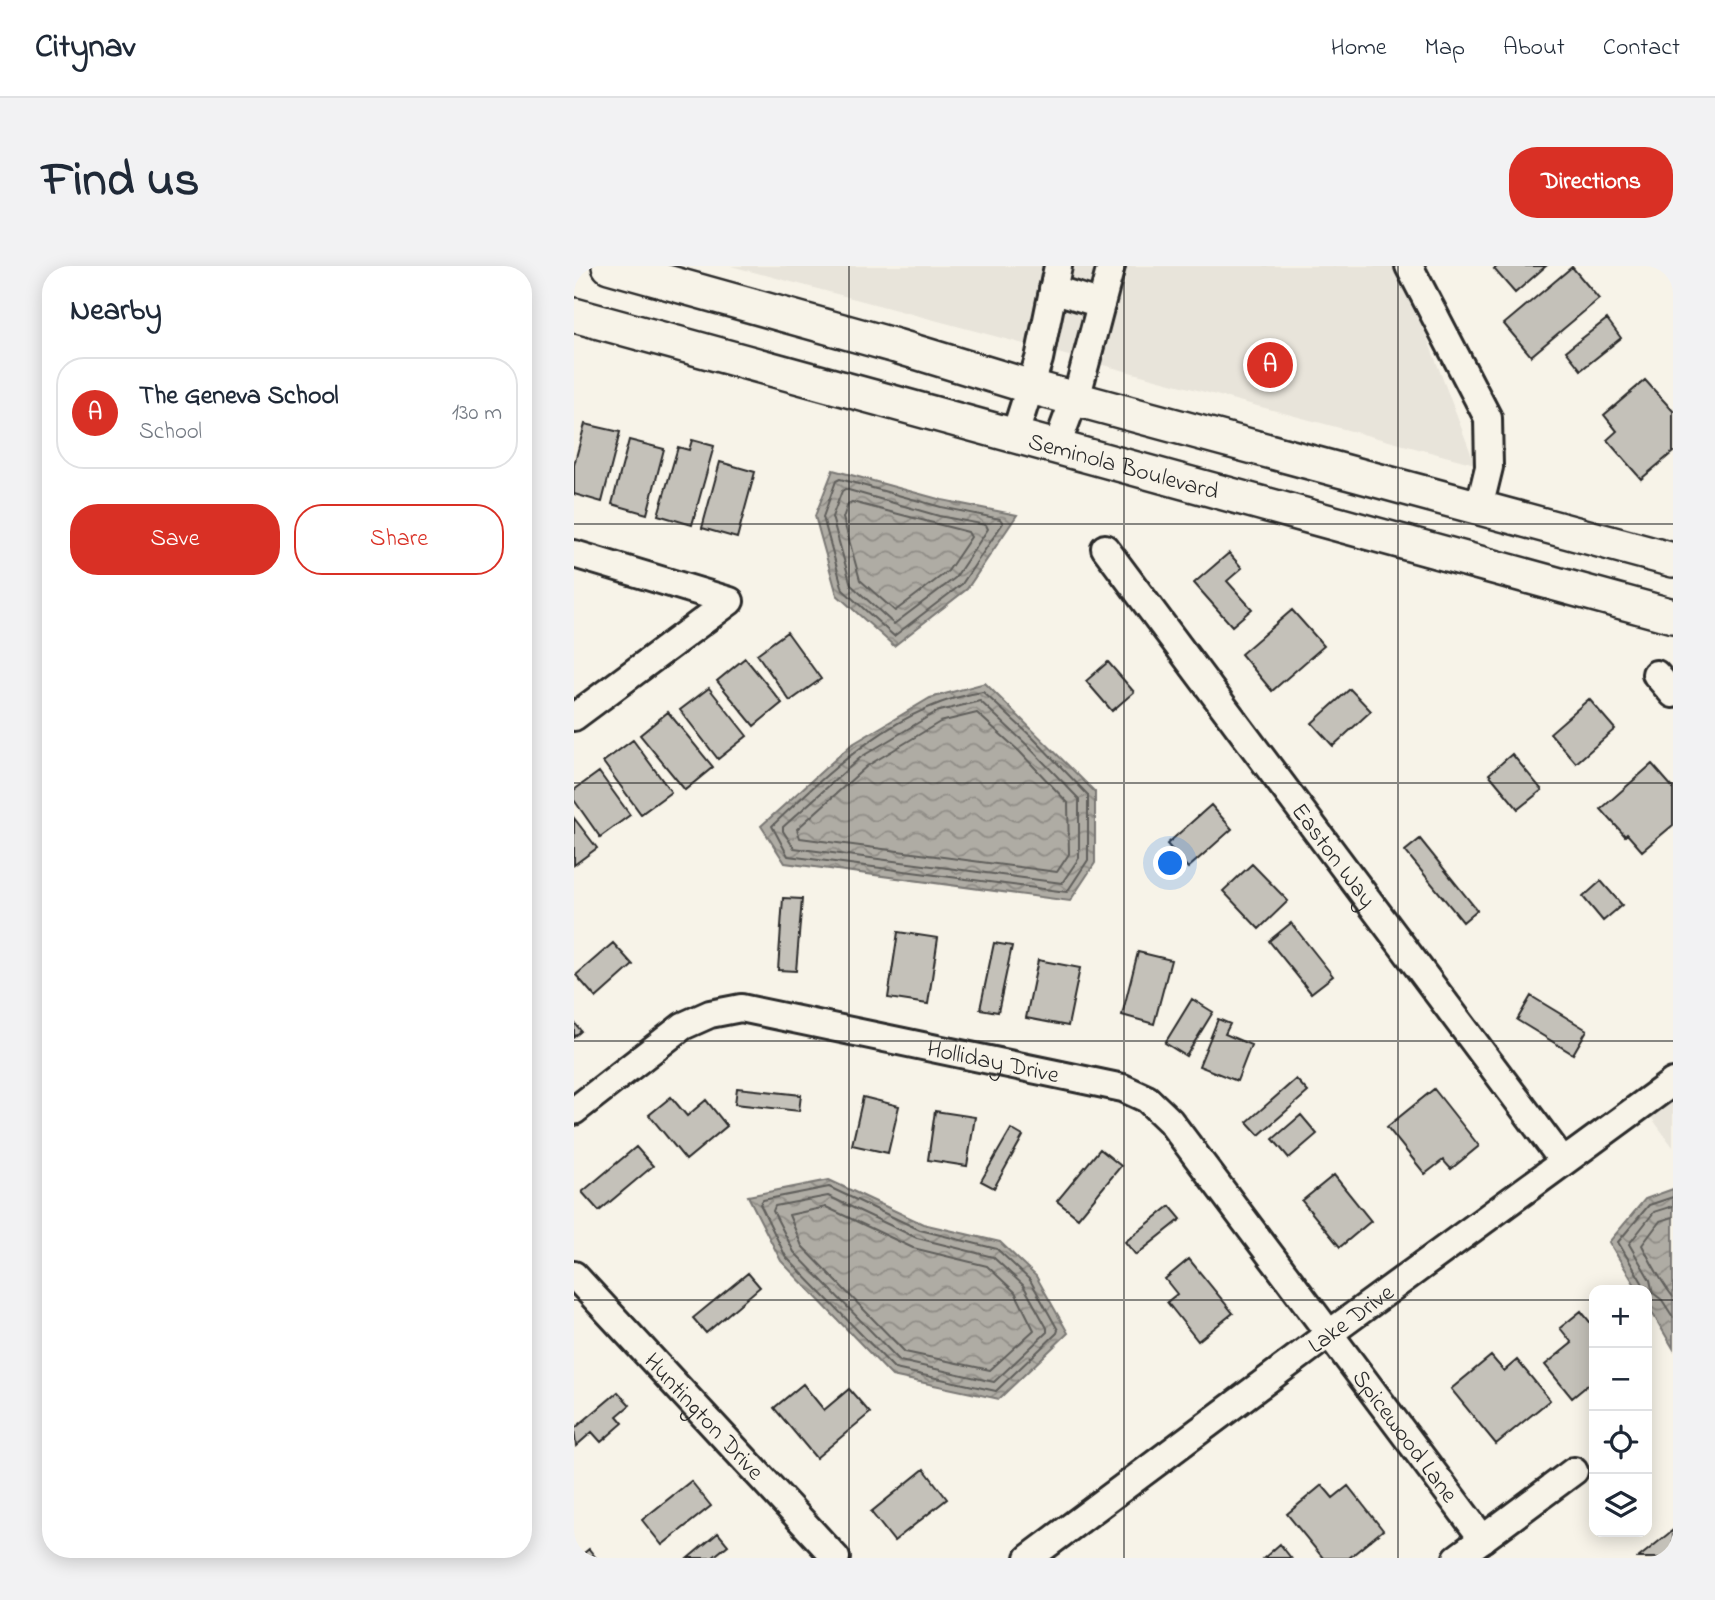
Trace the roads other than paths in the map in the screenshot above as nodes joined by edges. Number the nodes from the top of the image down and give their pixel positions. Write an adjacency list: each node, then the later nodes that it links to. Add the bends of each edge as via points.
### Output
1 (609, 266): 7 (main road)
2 (1111, 266): 5 (street)
3 (1409, 266): 11 (street, via 1488,418 1489,467)
4 (1055, 277): 5 (street); 7 (street)
5 (1101, 304): 8 (street)
6 (574, 315): 9 (main road, Seminola Boulevard)
7 (1031, 387): 8 (main road); 9 (street)
8 (1076, 398): 10 (street); 11 (main road)
9 (1014, 437): 10 (main road, Seminola Boulevard)
10 (1056, 448): 15 (main road, Seminola Boulevard)
11 (1479, 508): 14 (main road)
12 (1105, 548): 21 (street, Easton Way)
13 (574, 554): 18 (street, via 730,601)
14 (1673, 560)
15 (1673, 616)
16 (1656, 674): 17 (street)
17 (1673, 694)
18 (574, 717)
19 (1673, 1082): 21 (street, Lake Drive)
20 (574, 1111): 23 (street, Holliday Drive, via 683,1026 709,1014 741,1008 1123,1088 1147,1099 1170,1121)
21 (1563, 1161): 23 (street, Lake Drive)
22 (574, 1275): 26 (street, Huntington Drive)
23 (1330, 1334): 25 (street, Spicewood Lane); 27 (street, Lake Drive)
24 (1574, 1471): 25 (street)
25 (1483, 1539): 28 (street)
26 (836, 1558)
27 (1029, 1558)
28 (1457, 1558)

